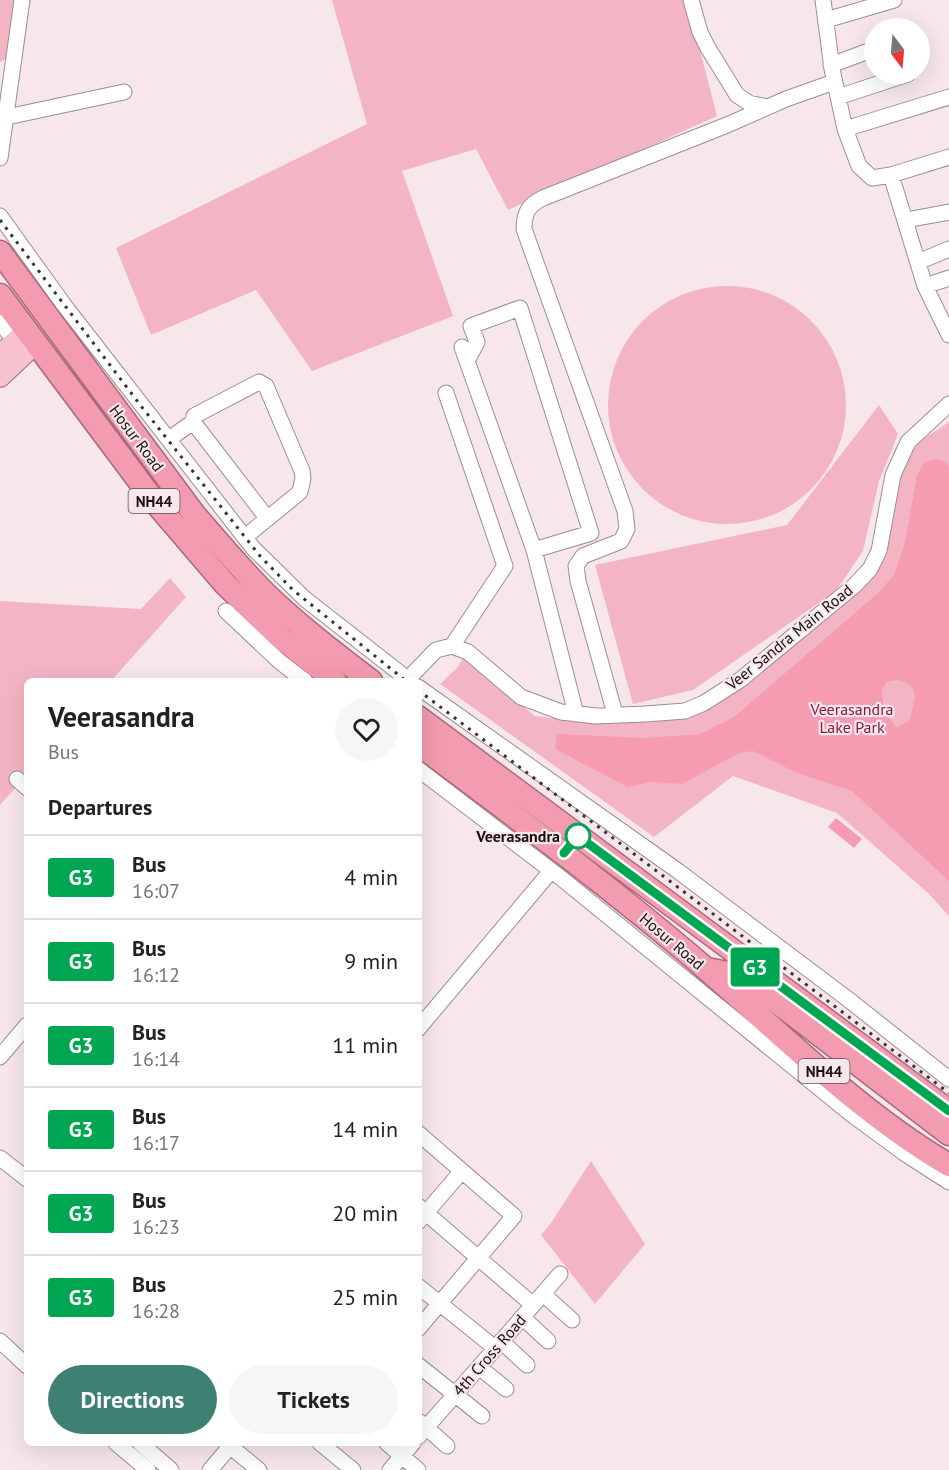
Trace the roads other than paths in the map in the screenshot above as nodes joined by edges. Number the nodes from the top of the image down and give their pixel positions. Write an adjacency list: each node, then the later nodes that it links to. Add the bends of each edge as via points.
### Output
1 (22, 0): 13 (street)
2 (691, 0): 12 (street, via 700,32 737,95)
3 (823, 0): 5 (street)
4 (894, 0): 5 (street)
5 (826, 20): 7 (street)
6 (864, 53): 7 (street)
7 (831, 65): 9 (street)
8 (864, 84): 9 (street)
9 (836, 90): 12 (street); 14 (street)
10 (124, 92): 13 (street)
11 (949, 97): 14 (street)
12 (767, 107): 48 (street, via 543,198 527,208 524,217 524,229 626,511 627,529 621,541 583,556 576,566)
13 (7, 117): 16 (street)
14 (845, 129): 17 (street, via 859,166 872,178)
15 (949, 157): 17 (street)
16 (0, 158)
17 (891, 175): 20 (street)
18 (949, 212): 20 (street)
19 (0, 216): 35 (street)
20 (906, 220): 23 (street)
21 (949, 249): 23 (street)
22 (0, 252): 43 (highway, Hosur Road / NH44, via 217,541 278,605)
23 (918, 262): 25 (street)
24 (949, 278): 25 (street)
25 (925, 286): 28 (street)
26 (0, 295): 29 (highway, Hosur Road / NH44)
27 (0, 322): 29 (street)
28 (949, 335)
29 (26, 342): 30 (main road); 31 (main road); 39 (highway, Hosur Road / NH44)
30 (0, 355)
31 (0, 377)
32 (446, 393): 40 (street, via 506,566)
33 (949, 404): 48 (street, Veer Sandra Main Road, via 908,442 892,475 879,551 870,569 854,586 740,680 704,703 685,711)
34 (196, 425): 35 (street); 36 (street); 36 (street, via 194,416 259,382 266,386 303,478 300,492)
35 (172, 443): 37 (street)
36 (267, 518): 37 (street)
37 (245, 537): 44 (street, via 305,599)
38 (534, 550): 38 (street, via 464,354 477,342 471,326 520,308 591,533); 47 (street)
39 (232, 604): 41 (street, via 270,653); 42 (highway, Hosur Road / NH44)
40 (452, 646): 45 (street, via 436,650); 47 (street, Veer Sandra Main Road, via 468,652 521,697)
41 (301, 678)
42 (331, 678)
43 (367, 678)
44 (407, 678)
45 (415, 678)
46 (422, 689): 58 (street, via 678,871)
47 (576, 714): 48 (street, Veer Sandra Main Road)
48 (615, 714)
49 (422, 721): 52 (highway, Hosur Road / NH44)
50 (422, 747): 52 (highway, Hosur Road / NH44)
51 (422, 772): 52 (street)
52 (564, 853): 53 (highway, Hosur Road / NH44); 54 (street); 55 (street); 59 (highway, Hosur Road / NH44)
53 (706, 969): 54 (highway, Hosur Road / NH44); 60 (highway, via 742,976)
54 (716, 992): 63 (highway, Hosur Road / NH44, via 889,1127); 66 (street, via 871,1130)
55 (422, 1024)
56 (24, 1029): 57 (street)
57 (0, 1057)
58 (949, 1079)
59 (949, 1111)
60 (949, 1134)
61 (422, 1136): 64 (street)
62 (0, 1158): 65 (street)
63 (949, 1165)
64 (462, 1171): 67 (street); 69 (street, via 514,1216)
65 (24, 1177)
66 (949, 1182)
67 (422, 1213)
68 (422, 1215): 69 (street)
69 (478, 1258): 72 (street); 73 (street)
70 (560, 1274): 72 (street, 4th Cross Road)
71 (422, 1289): 73 (street)
72 (538, 1299): 74 (street, 4th Cross Road); 75 (street)
73 (440, 1303): 76 (street); 79 (street)
74 (522, 1317): 78 (street); 79 (street, 4th Cross Road)
75 (572, 1320)
76 (422, 1324)
77 (0, 1341): 80 (street)
78 (548, 1341)
79 (498, 1345): 81 (street); 82 (street, 4th Cross Road)
80 (24, 1363)
81 (527, 1365)
82 (479, 1367): 84 (street); 85 (street, 4th Cross Road)
83 (422, 1368): 85 (street)
84 (506, 1389)
85 (455, 1395): 86 (street); 87 (street, 4th Cross Road)
86 (482, 1416)
87 (422, 1428)
88 (422, 1430): 96 (street)
89 (120, 1446): 99 (street)
90 (143, 1446): 100 (street)
91 (228, 1446): 101 (street)
92 (232, 1446): 102 (street)
93 (324, 1446): 98 (street)
94 (390, 1446): 97 (street)
95 (410, 1446): 97 (street)
96 (447, 1446)
97 (402, 1456): 103 (street); 104 (street)
98 (346, 1468)
99 (148, 1470)
100 (171, 1470)
101 (210, 1470)
102 (259, 1470)
103 (390, 1470)
104 (418, 1470)

